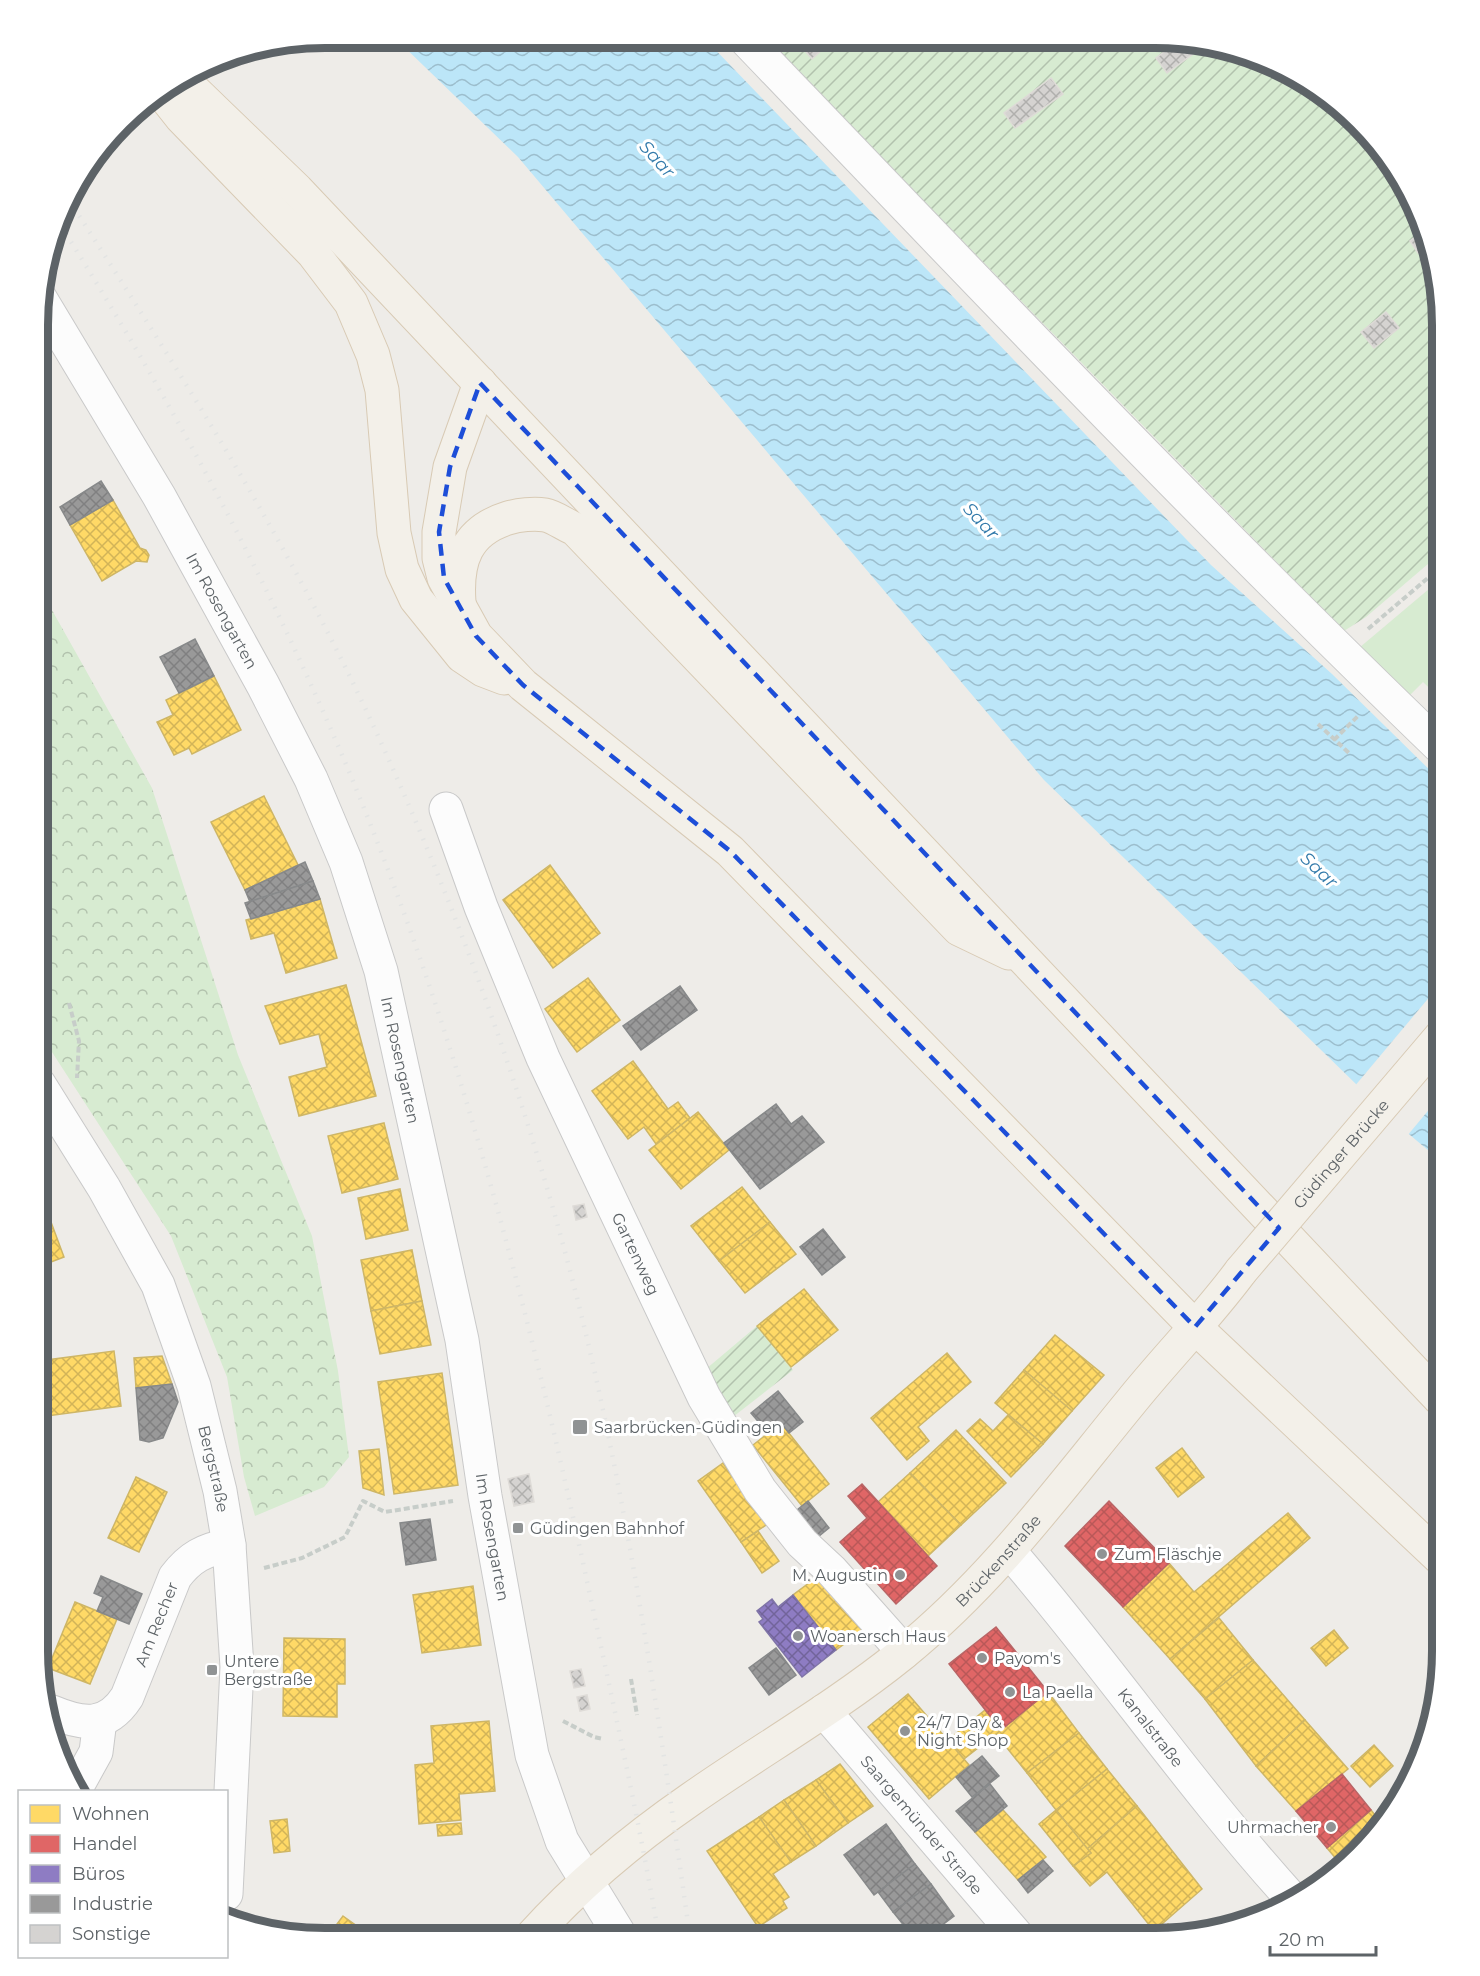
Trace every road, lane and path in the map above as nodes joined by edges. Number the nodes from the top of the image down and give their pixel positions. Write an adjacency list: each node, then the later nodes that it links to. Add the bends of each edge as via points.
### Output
1 (753, 48): 8 (street)
2 (187, 84): 5 (main road, via 297,190)
3 (166, 98): 9 (main road, via 313,253 351,303 373,355 382,390 394,533 402,569 416,598 462,656 483,670)
4 (49, 312): 37 (street, Im Rosengarten, via 159,496 258,675 311,779 364,915 381,971 462,1340 485,1496 532,1755 562,1841)
5 (480, 383): 7 (main road, via 450,467 439,532 444,578); 14 (main road)
6 (1432, 575): 8 (path)
7 (460, 607): 9 (main road, via 476,636); 14 (main road, via 458,580 463,559 473,538 488,525 517,516 545,515 575,529 959,928)
8 (1342, 652): 11 (street)
9 (523, 685): 20 (main road, via 730,851)
10 (1318, 724): 12 (path)
11 (1432, 739)
12 (1350, 754)
13 (446, 809): 27 (street, Gartenweg, via 481,908 543,1058 704,1397 760,1490 795,1534)
14 (1030, 964): 21 (main road)
15 (69, 1003): 17 (path, via 79,1041)
16 (1432, 1047): 19 (main road, Güdinger Brücke, bridge)
17 (76, 1083)
18 (48, 1098): 23 (street, Bergstraße, via 158,1285 194,1386)
19 (1241, 1271): 20 (main road, Brückenstraße)
20 (1195, 1327): 24 (main road); 25 (main road, Brückenstraße)
21 (1432, 1390)
22 (462, 1500): 26 (path, via 385,1512 363,1501 345,1537 302,1558)
23 (229, 1545): 32 (street, Am Recher, via 208,1549 186,1563 176,1577 127,1697 117,1712); 36 (street, Bergstraße, via 237,1667)
24 (1432, 1551)
25 (1010, 1552): 27 (main road, Brückenstraße, via 957,1607); 38 (street, Kanalstraße, via 1073,1626 1218,1813)
26 (260, 1569)
27 (904, 1652): 29 (main road, Brückenstraße)
28 (631, 1679): 31 (path)
29 (824, 1712): 37 (main road, Brückenstraße, via 681,1805); 41 (street, Saargemünder Straße)
30 (55, 1713): 32 (street, via 80,1723)
31 (637, 1715)
32 (100, 1720): 35 (street, via 96,1752)
33 (563, 1721): 34 (path)
34 (603, 1739)
35 (80, 1780)
36 (228, 1853)
37 (587, 1882): 39 (main road, Brückenstraße); 40 (street, Im Rosengarten)
38 (1288, 1894)
39 (540, 1928)
40 (615, 1928)
41 (1010, 1928)

